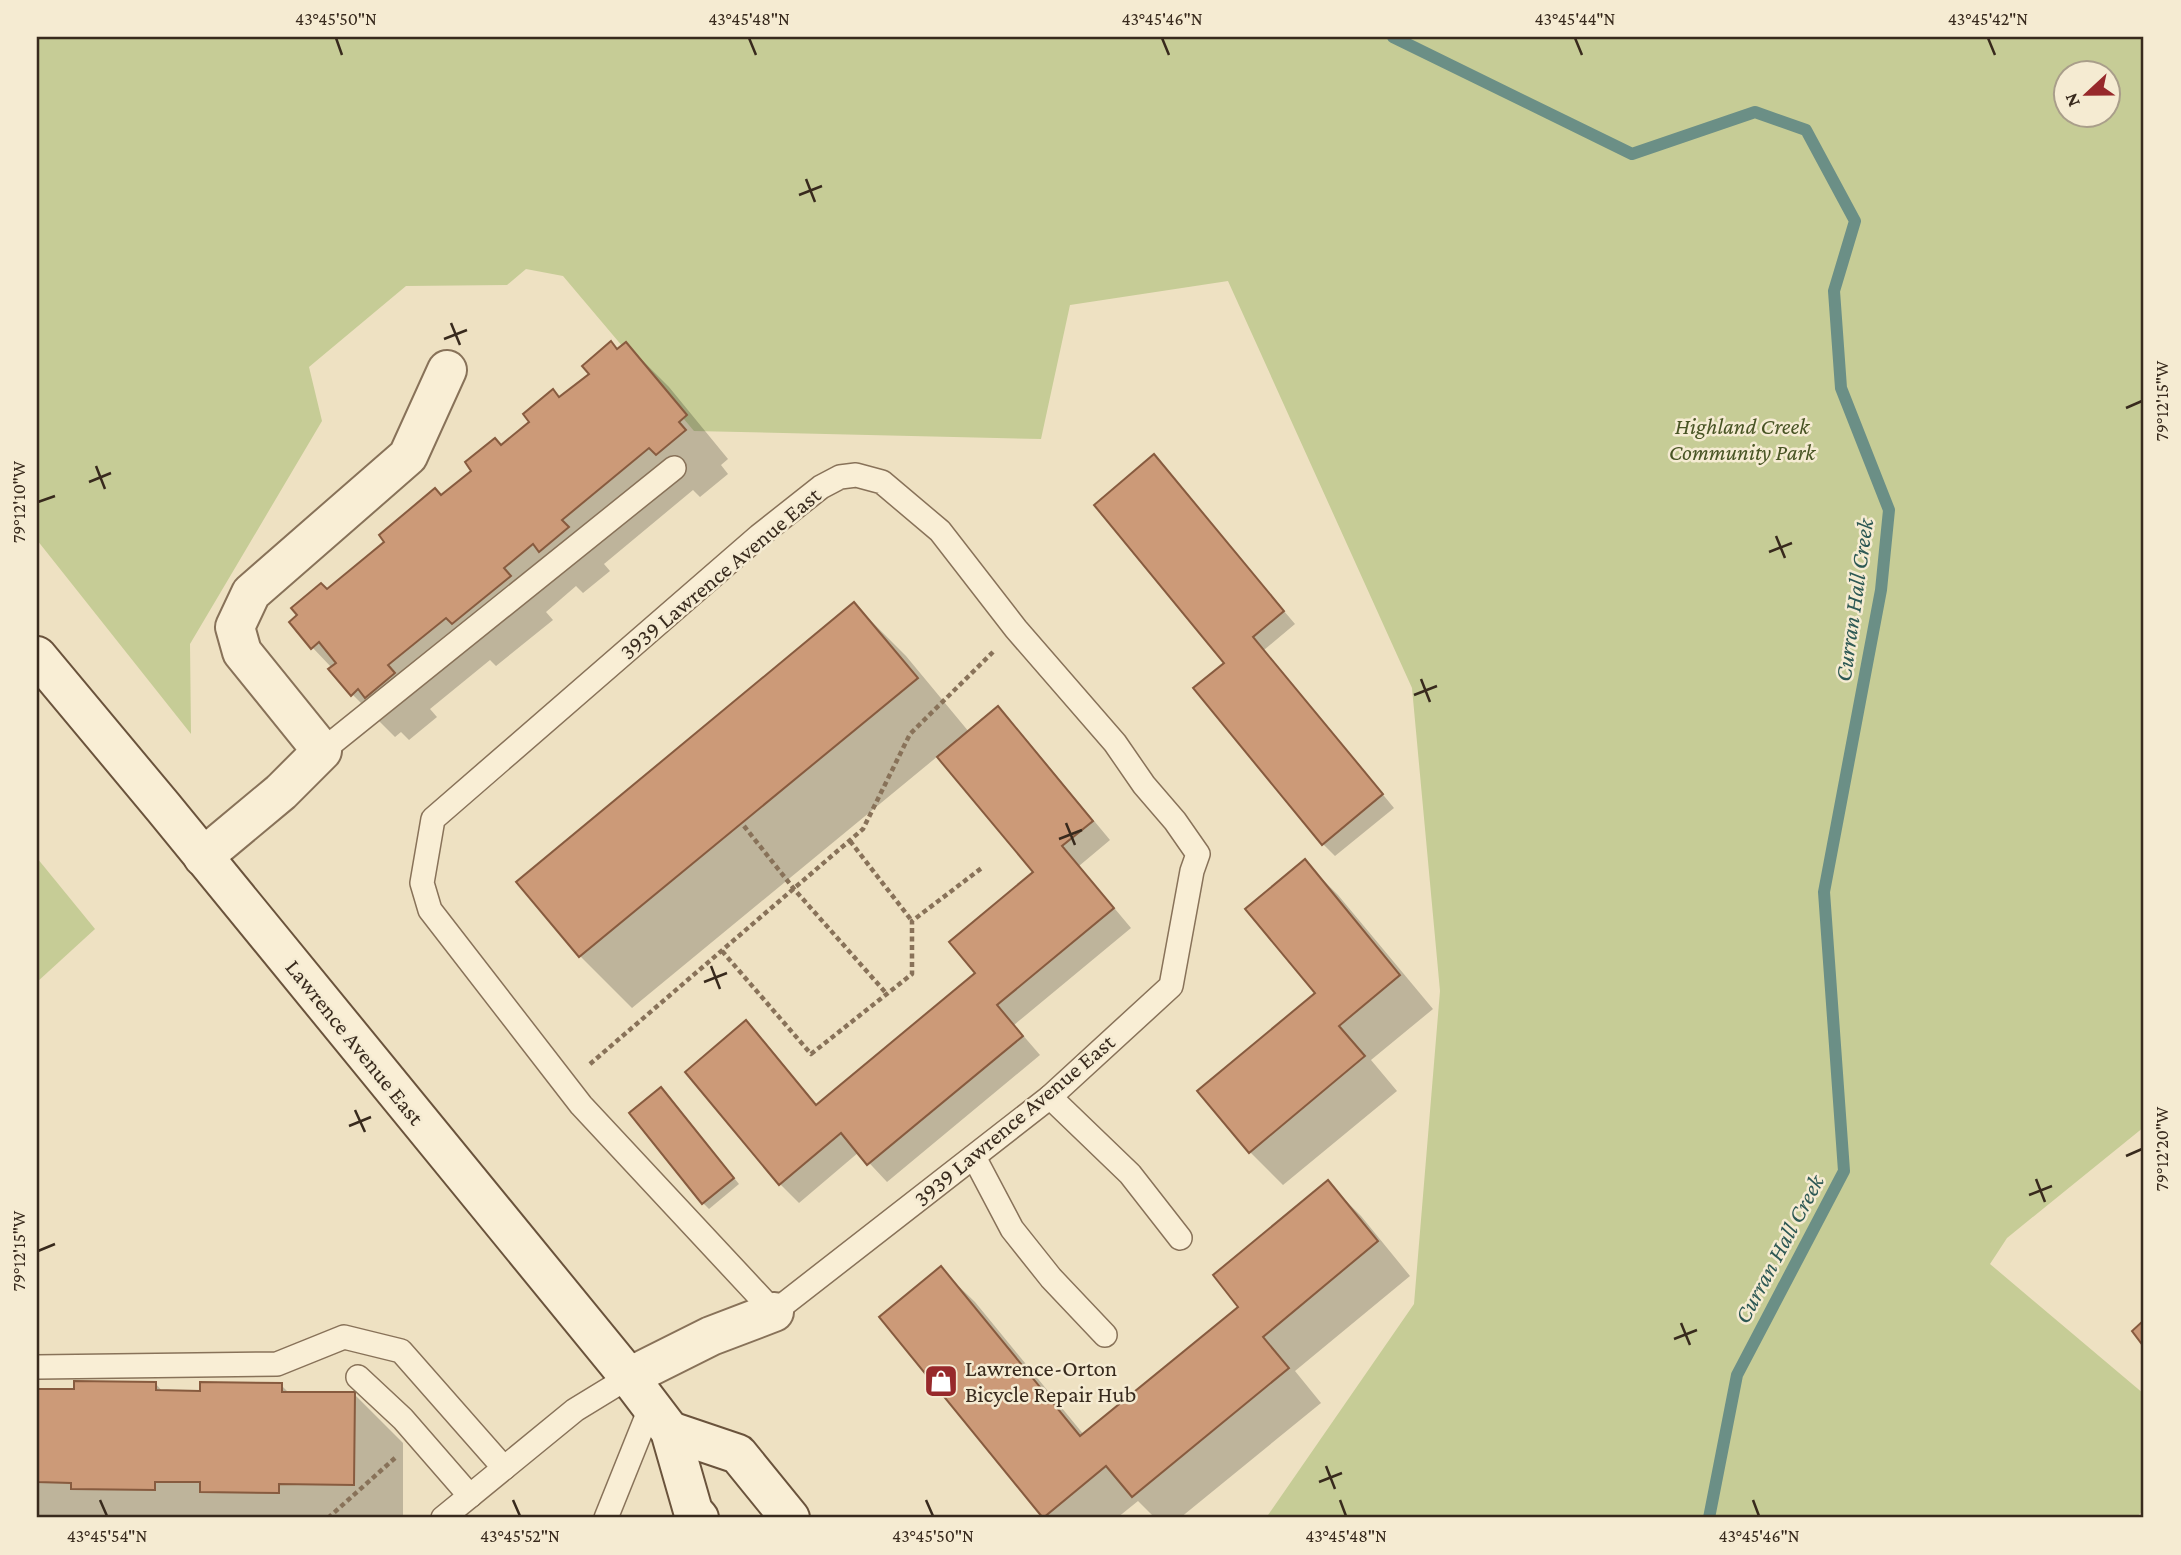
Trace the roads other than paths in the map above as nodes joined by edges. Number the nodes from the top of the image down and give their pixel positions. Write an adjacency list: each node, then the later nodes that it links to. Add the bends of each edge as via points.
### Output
1 (447, 370): 4 (main road, via 408,456 251,593 235,627 243,652)
2 (674, 468): 4 (lane)
3 (37, 656): 5 (main road, Lawrence Avenue East)
4 (323, 751): 5 (main road)
5 (203, 858): 13 (main road, Lawrence Avenue East)
6 (1050, 1097): 7 (lane, 3939 Lawrence Avenue East); 8 (lane, via 1130,1174); 9 (lane, 3939 Lawrence Avenue East, via 1171,986 1198,854 1115,743 1016,629 940,531 882,482 856,475 840,477 759,536 433,818 422,883 430,910 581,1105)
7 (974, 1157): 9 (lane, 3939 Lawrence Avenue East); 10 (lane, via 1012,1229)
8 (1180, 1238)
9 (774, 1312): 13 (main road, 3939 Lawrence Avenue East, via 711,1336)
10 (1105, 1335)
11 (37, 1367): 14 (lane, via 277,1364 344,1337 401,1351)
12 (358, 1377): 15 (lane, via 403,1419)
13 (650, 1404): 14 (lane, via 575,1410); 17 (lane); 18 (main road, Lawrence Avenue East); 19 (main road, via 738,1454)
14 (504, 1468): 15 (lane)
15 (470, 1496): 16 (lane)
16 (443, 1518)
17 (606, 1518)
18 (699, 1518)
19 (790, 1518)

